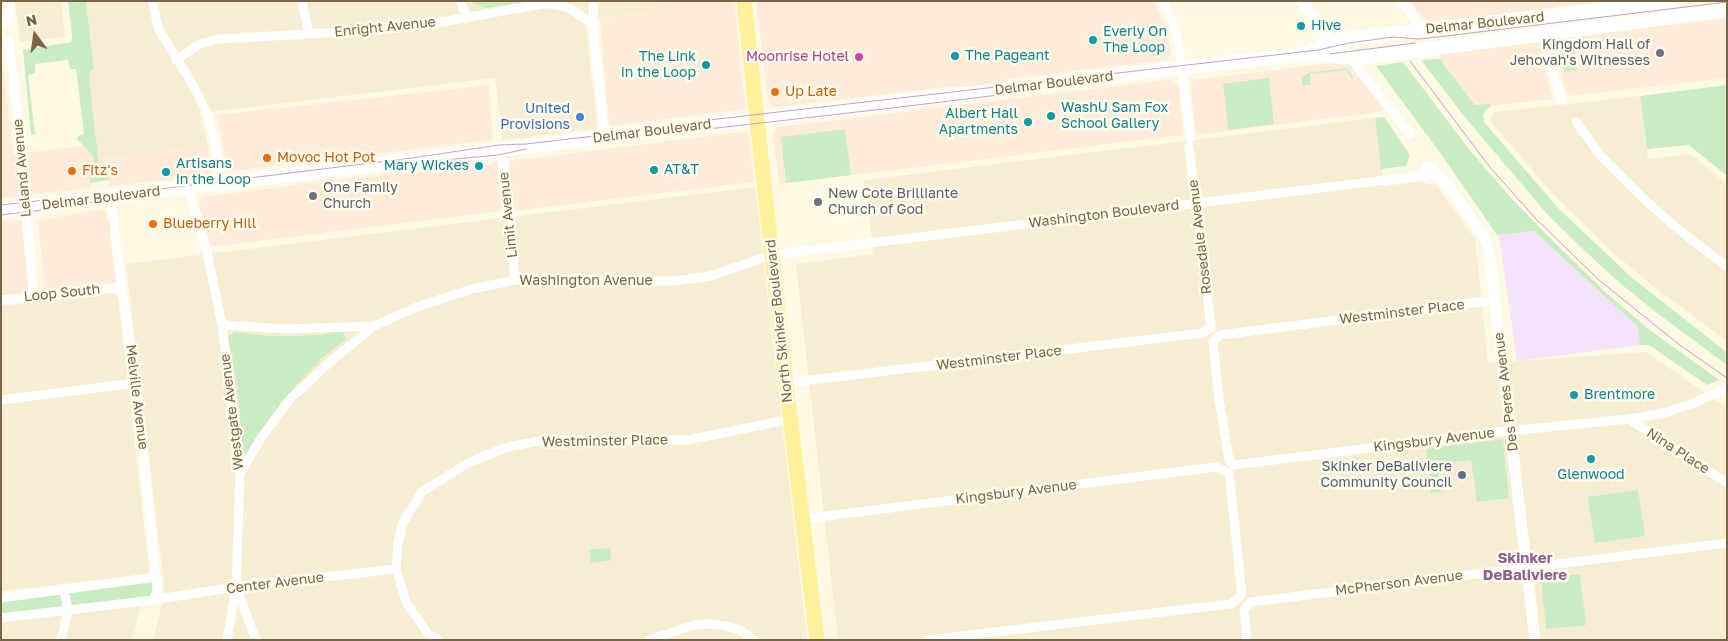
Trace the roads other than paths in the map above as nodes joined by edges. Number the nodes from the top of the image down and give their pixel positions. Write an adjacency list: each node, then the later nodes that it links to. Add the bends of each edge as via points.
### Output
1 (9, 1): 14 (street, via 11,20)
2 (152, 1): 23 (street, via 158,30)
3 (302, 1): 18 (street)
4 (460, 1): 12 (street)
5 (593, 1): 15 (street)
6 (744, 1): 26 (main road, North Skinker Boulevard)
7 (1164, 1): 24 (street, Rosedale Avenue, via 1175,29)
8 (1302, 1): 20 (street)
9 (1403, 1): 16 (street, via 1416,19)
10 (1670, 1): 13 (main road, Delmar Boulevard)
11 (1727, 10): 17 (main road, Delmar Boulevard)
12 (467, 17): 15 (street, Enright Avenue, via 552,4 569,8); 18 (street, Enright Avenue, via 380,30)
13 (1543, 17): 16 (main road, Delmar Boulevard); 17 (street)
14 (1, 21)
15 (593, 24): 29 (street)
16 (1412, 31): 20 (main road, Delmar Boulevard)
17 (1545, 33): 22 (main road, Delmar Boulevard); 25 (street, via 1550,65)
18 (309, 34): 23 (street, Enright Avenue, via 210,40)
19 (5, 40): 37 (street, Leland Avenue, via 10,47)
20 (1332, 42): 21 (main road, Delmar Boulevard); 22 (street)
21 (1302, 55): 22 (main road, Delmar Boulevard); 24 (main road, Delmar Boulevard)
22 (1350, 58): 28 (street)
23 (176, 60): 33 (street, via 208,115)
24 (1182, 68): 26 (main road, Delmar Boulevard); 36 (street, Rosedale Avenue)
25 (1562, 100)
26 (757, 118): 29 (main road, Delmar Boulevard); 39 (main road, North Skinker Boulevard)
27 (1576, 122): 40 (street, via 1602,156 1641,196)
28 (1410, 134)
29 (605, 137): 30 (main road, Delmar Boulevard)
30 (501, 150): 33 (main road, Delmar Boulevard); 41 (street, Limit Avenue)
31 (1426, 166): 32 (street, Des Peres Avenue)
32 (1436, 174): 36 (street, Washington Boulevard); 45 (street, Des Peres Avenue, via 1487,242)
33 (221, 184): 34 (main road, Delmar Boulevard)
34 (188, 187): 35 (main road, Delmar Boulevard); 46 (street, Westgate Avenue, via 206,249)
35 (111, 196): 37 (main road, Delmar Boulevard); 42 (street, Melville Avenue)
36 (1195, 203): 39 (street, Washington Boulevard); 48 (street, Rosedale Avenue)
37 (26, 207): 38 (main road, Delmar Boulevard); 43 (street, Leland Avenue)
38 (1, 210)
39 (772, 255): 41 (street, Washington Avenue, via 710,276 675,281); 50 (main road, North Skinker Boulevard)
40 (1727, 267)
41 (515, 280): 47 (street, Washington Avenue, via 472,289 417,307)
42 (122, 287): 43 (street, Loop South); 49 (street, Melville Avenue)
43 (34, 296): 44 (street, Loop South)
44 (1, 300)
45 (1496, 300): 55 (street, Des Peres Avenue); 56 (street, Westminster Place, via 1220,335 1213,342)
46 (222, 325): 47 (street, Washington Avenue, via 287,329); 57 (street, Westgate Avenue)
47 (374, 326): 57 (street, Washington Avenue, via 290,399)
48 (1211, 328): 50 (street, Westminster Place, via 1203,333)
49 (136, 383): 52 (street); 63 (street, Melville Avenue)
50 (786, 383): 53 (main road, North Skinker Boulevard)
51 (1727, 388): 54 (street, Kingsbury Avenue, via 1664,413)
52 (1, 400)
53 (791, 419): 59 (main road, North Skinker Boulevard); 62 (street, Westminster Place, via 688,440 543,440 504,448 468,463 422,492 402,524)
54 (1629, 419): 55 (street, Kingsbury Avenue); 58 (street, Nina Place)
55 (1511, 430): 56 (street, Kingsbury Avenue, via 1234,465); 61 (street, Des Peres Avenue)
56 (1228, 460)
57 (240, 474): 64 (street, Westgate Avenue)
58 (1727, 482)
59 (803, 518): 76 (main road, North Skinker Boulevard); 77 (street, Kingsbury Avenue, via 1216,467 1229,473 1242,595 1231,604)
60 (1727, 543): 61 (street, McPherson Avenue)
61 (1526, 567): 78 (street, McPherson Avenue, via 1251,602 1244,610); 79 (street, Des Peres Avenue)
62 (396, 569): 64 (street, Center Avenue); 73 (street, via 406,604 429,635)
63 (156, 577): 65 (street); 67 (street, Melville Avenue)
64 (236, 587): 67 (street, Center Avenue); 71 (street, Westgate Avenue); 72 (street)
65 (64, 590): 66 (street); 68 (street)
66 (1, 598)
67 (154, 598): 68 (street, Center Avenue)
68 (68, 610): 69 (street, Center Avenue); 70 (street)
69 (1, 618)
70 (61, 640)
71 (227, 640)
72 (256, 640)
73 (439, 640)
74 (649, 640): 75 (street, via 694,625 710,624 740,630)
75 (754, 640)
76 (817, 640)
77 (928, 640)
78 (1248, 640)
79 (1535, 640)

